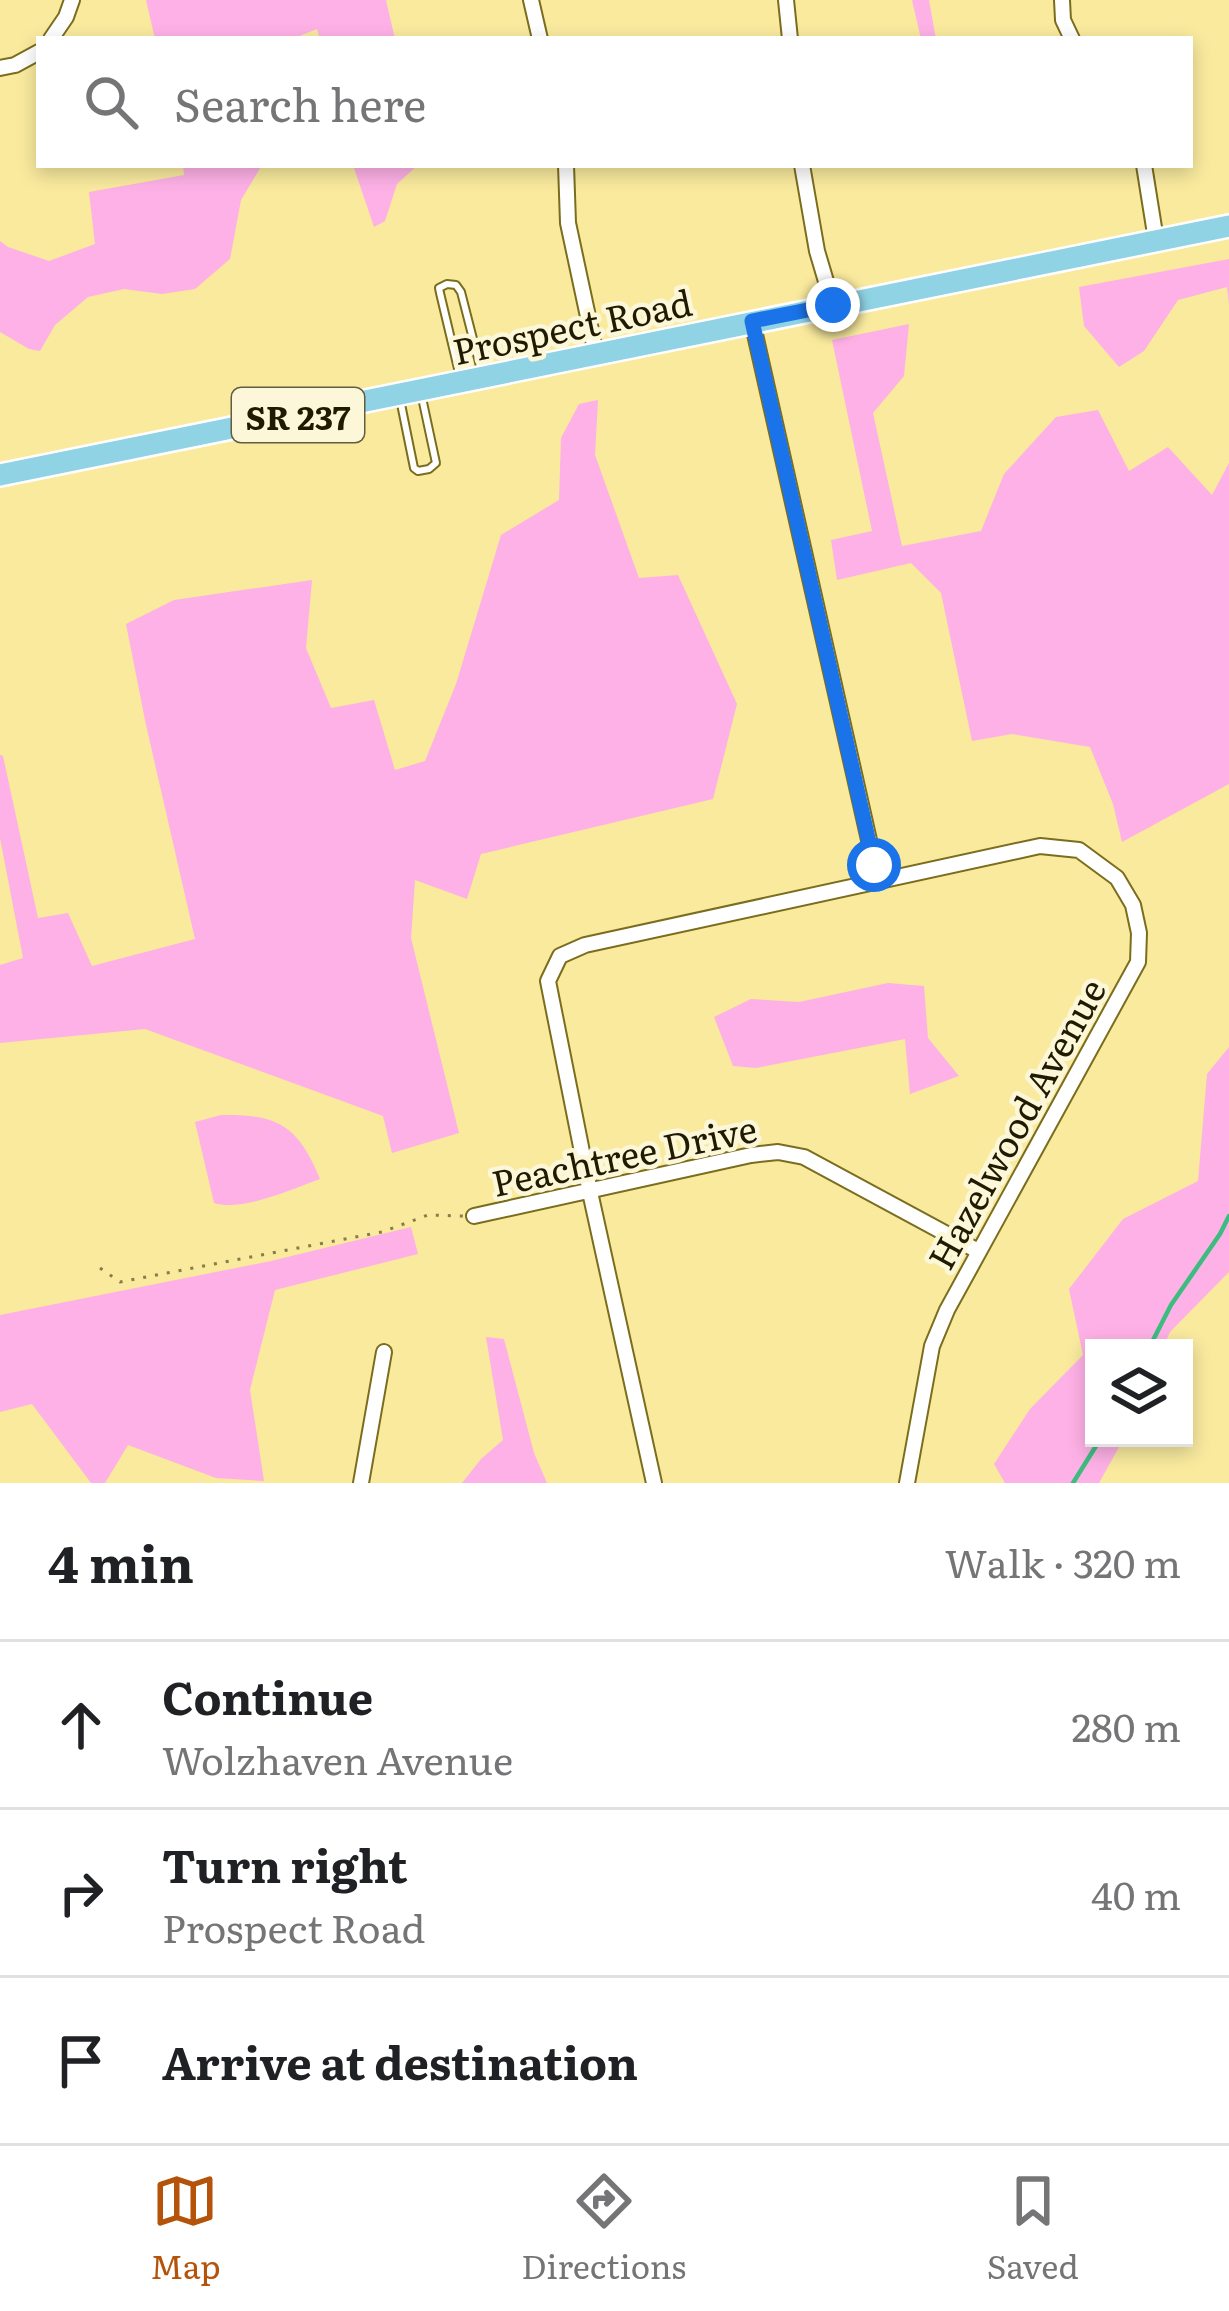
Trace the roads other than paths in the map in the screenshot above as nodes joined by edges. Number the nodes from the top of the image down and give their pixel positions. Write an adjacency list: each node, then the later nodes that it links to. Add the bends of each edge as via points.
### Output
1 (72, 0): 5 (street)
2 (531, 0): 6 (street)
3 (786, 0): 7 (street)
4 (1062, 0): 8 (street)
5 (53, 36)
6 (539, 36)
7 (790, 36)
8 (1071, 36)
9 (36, 54): 10 (street)
10 (0, 68)
11 (566, 168): 18 (street, via 568,224)
12 (803, 168): 16 (street)
13 (1144, 168): 15 (street)
14 (1229, 226): 15 (main road, Prospect Road / SR 237)
15 (1156, 241): 16 (main road, Prospect Road / SR 237)
16 (833, 305): 17 (main road, Prospect Road / SR 237)
17 (752, 321): 18 (main road, Prospect Road / SR 237); 22 (street)
18 (596, 354): 19 (main road, Prospect Road / SR 237)
19 (472, 379): 19 (lane, via 461,292 447,284 439,288); 20 (main road, Prospect Road / SR 237)
20 (410, 392): 20 (lane, via 436,463 418,471 414,468); 21 (main road, Prospect Road / SR 237)
21 (0, 475)
22 (878, 880): 23 (street, via 560,956 548,981); 25 (street, Hazelwood Avenue, via 1040,846 1079,850 1117,878 1133,904 1138,962)
23 (590, 1192): 24 (street, Peachtree Drive); 25 (street, Peachtree Drive, via 778,1152 804,1156); 28 (street)
24 (474, 1216)
25 (978, 1251): 29 (street, Hazelwood Avenue, via 932,1346)
26 (384, 1352): 27 (street)
27 (362, 1483)
28 (654, 1483)
29 (907, 1483)

